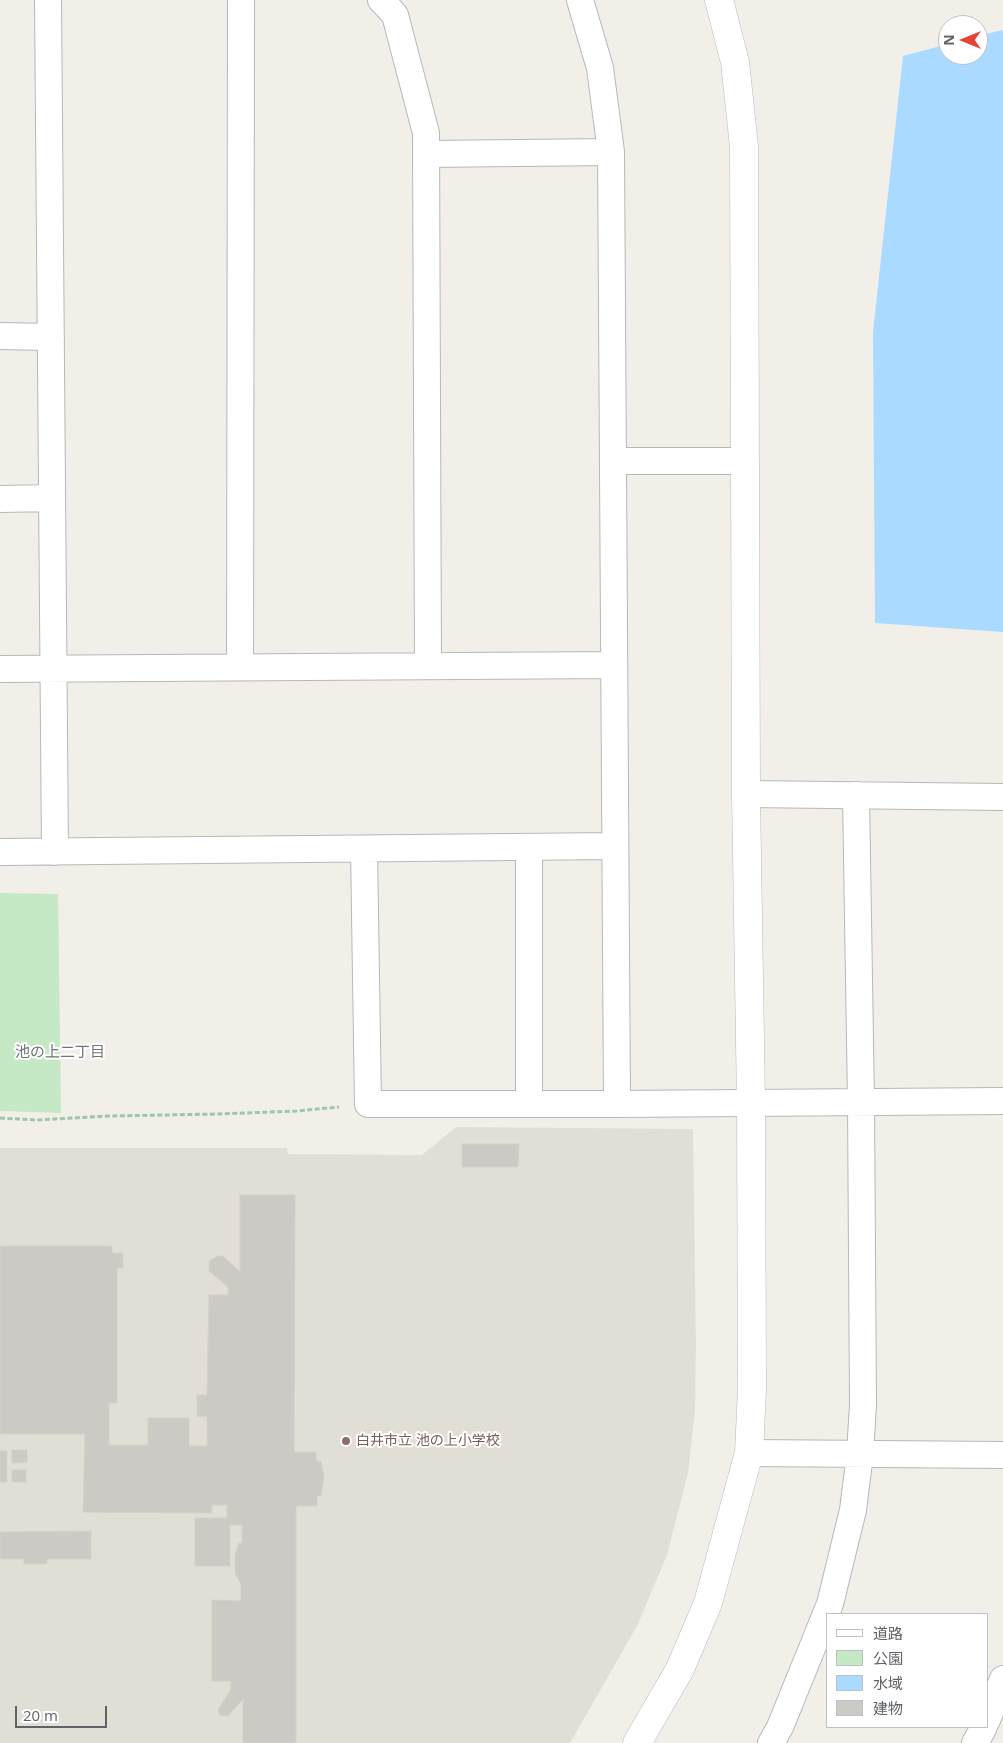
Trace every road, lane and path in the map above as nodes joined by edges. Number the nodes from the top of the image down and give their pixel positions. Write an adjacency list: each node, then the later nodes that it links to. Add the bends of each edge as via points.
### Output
1 (48, 0): 9 (street)
2 (241, 0): 16 (street)
3 (381, 0): 7 (street, via 395,15 426,134)
4 (580, 0): 6 (street, via 600,68)
5 (719, 0): 11 (street, via 735,62 744,146)
6 (611, 152): 7 (street); 10 (street)
7 (426, 154): 14 (street)
8 (0, 336): 9 (street)
9 (50, 337): 12 (street)
10 (613, 461): 11 (street); 15 (street)
11 (745, 461): 19 (street)
12 (52, 498): 13 (street); 17 (street)
13 (0, 499)
14 (428, 666): 15 (street); 16 (street)
15 (614, 666): 22 (street)
16 (240, 667): 17 (street)
17 (53, 668): 18 (street); 26 (street)
18 (0, 669)
19 (746, 794): 20 (street); 29 (street)
20 (856, 795): 21 (street); 28 (street)
21 (1003, 797)
22 (615, 846): 23 (street); 32 (street)
23 (530, 847): 24 (street); 31 (street)
24 (364, 849): 26 (street); 30 (street)
25 (0, 852): 26 (street)
26 (55, 852)
27 (1003, 1101): 28 (street)
28 (861, 1102): 29 (street); 35 (street, via 863,1405)
29 (751, 1103): 32 (street); 34 (street, via 752,1389)
30 (368, 1104): 31 (street); 33 (path, via 297,1111 37,1120)
31 (530, 1104): 32 (street)
32 (617, 1104)
33 (0, 1118)
34 (749, 1453): 35 (street); 44 (street, via 708,1603 680,1670)
35 (860, 1454): 36 (street); 37 (street, via 853,1510)
36 (1003, 1455)
37 (826, 1613)
38 (826, 1614): 45 (street)
39 (1003, 1679): 40 (street)
40 (988, 1717)
41 (1003, 1725): 42 (street)
42 (988, 1726)
43 (984, 1728): 46 (street)
44 (637, 1743)
45 (771, 1743)
46 (975, 1743)

